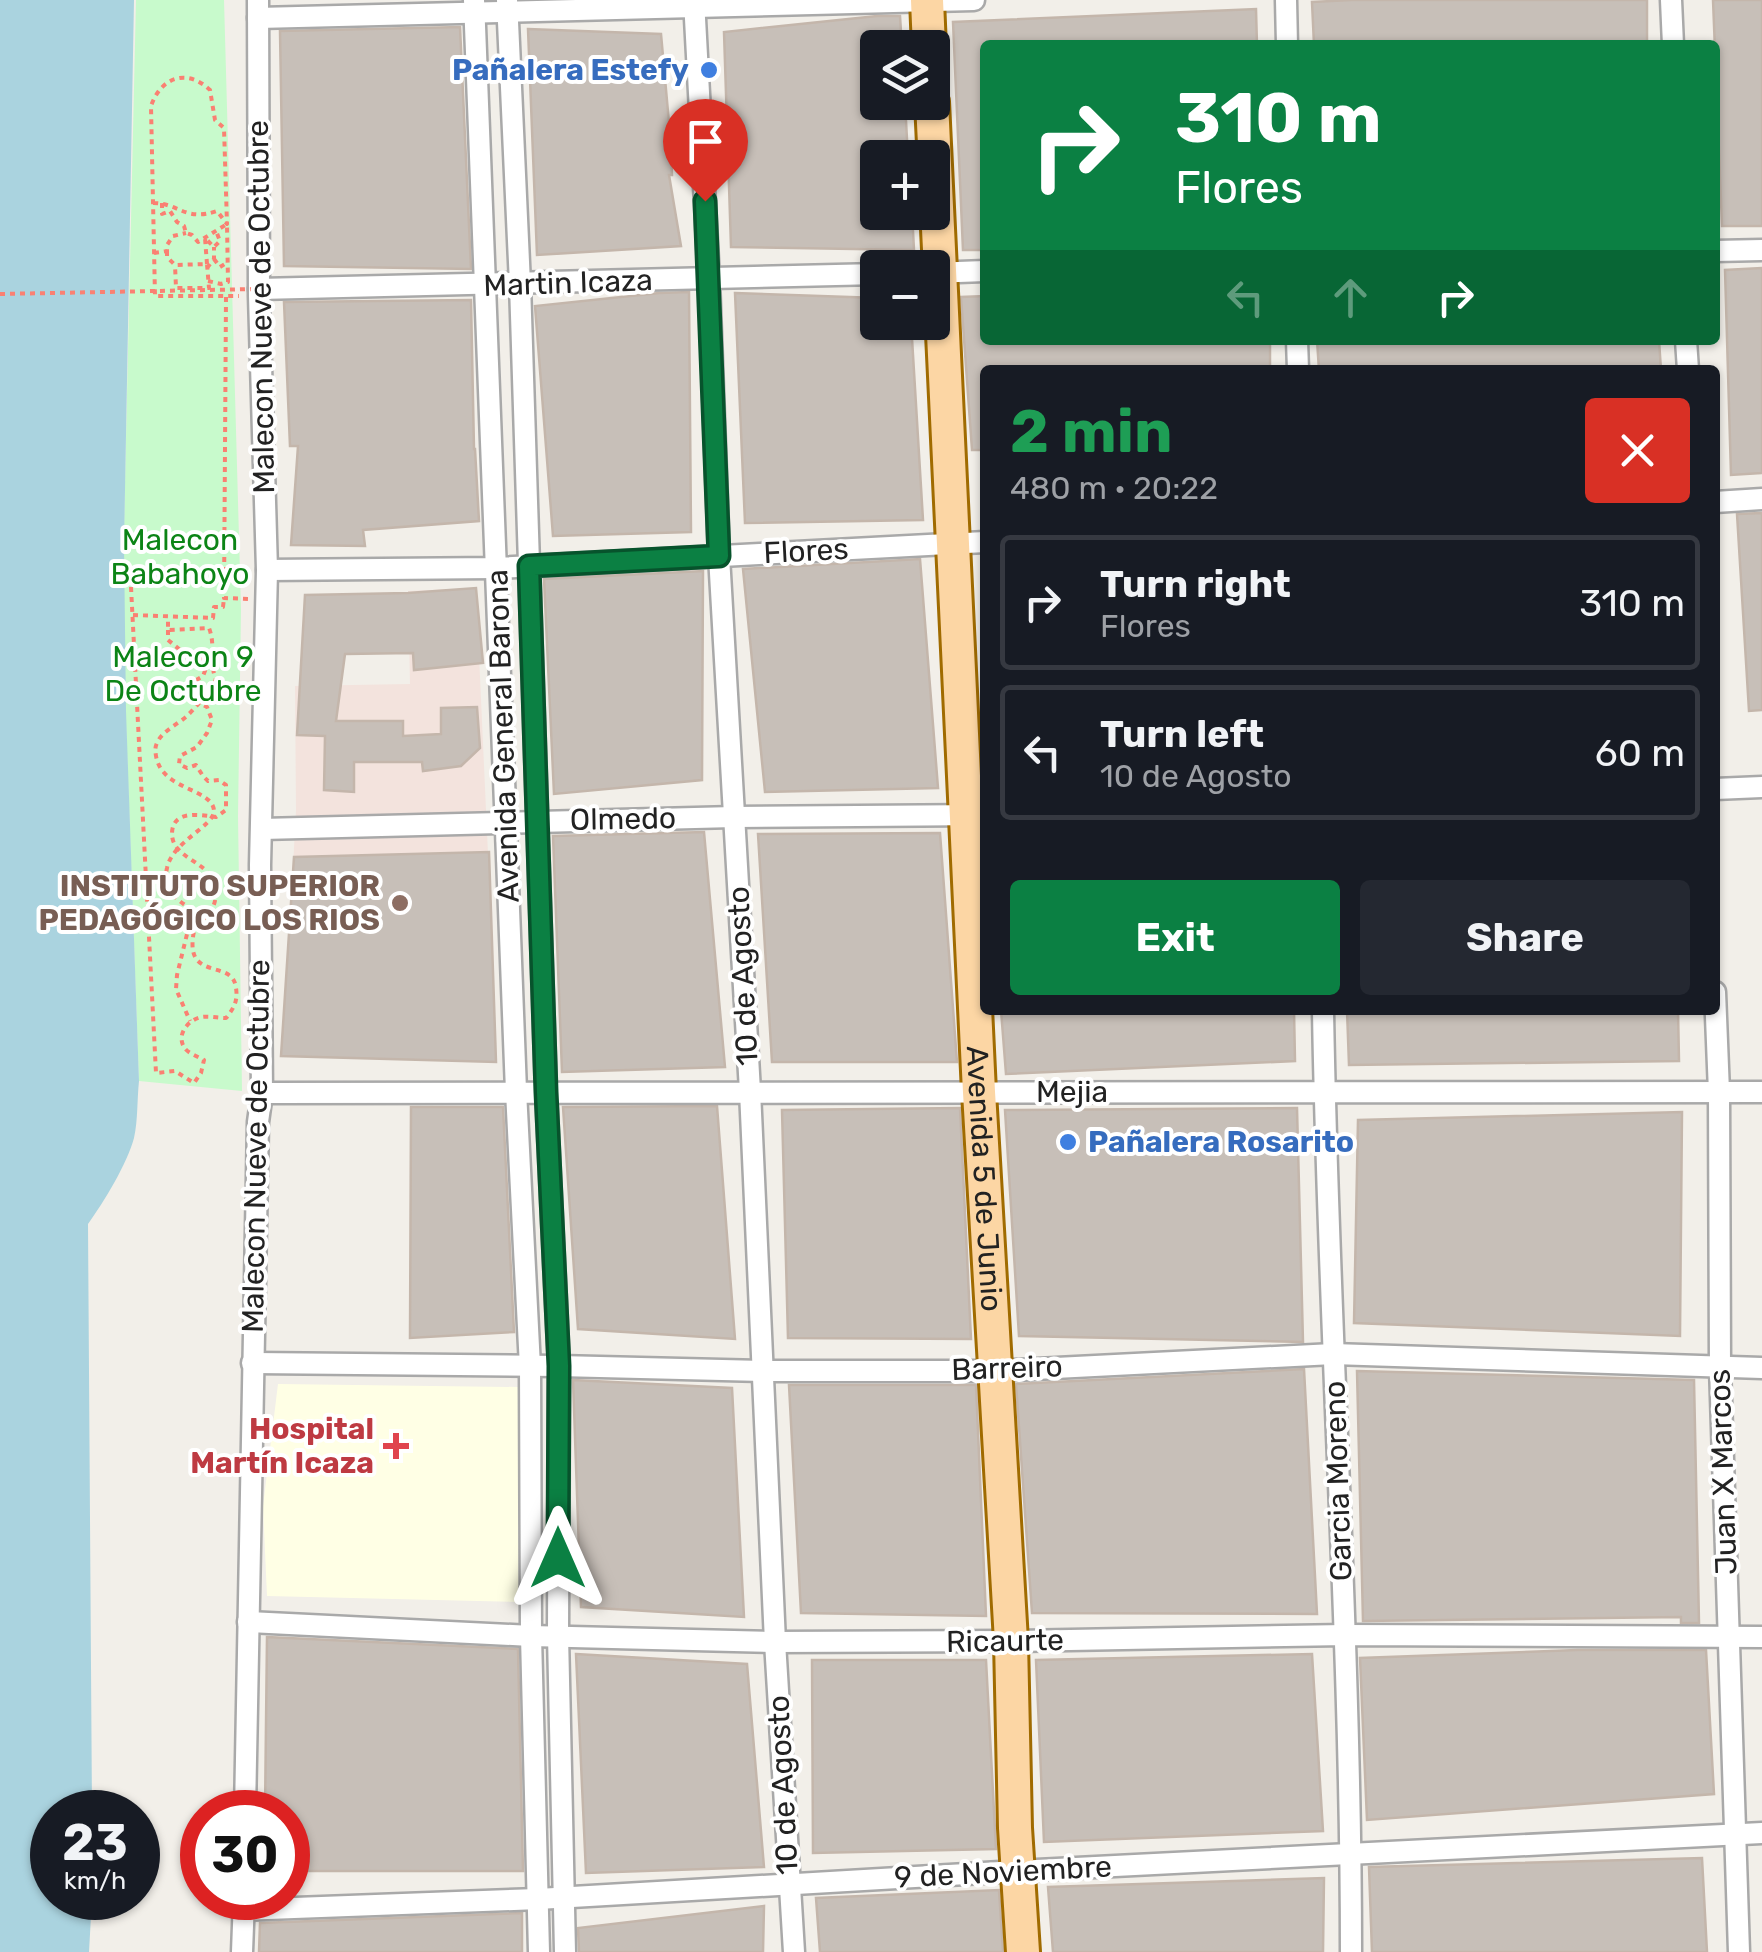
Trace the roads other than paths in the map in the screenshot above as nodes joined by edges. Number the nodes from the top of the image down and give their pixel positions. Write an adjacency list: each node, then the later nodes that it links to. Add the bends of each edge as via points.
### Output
1 (974, 0): 4 (street)
2 (1286, 0): 10 (street)
3 (1671, 0): 11 (street)
4 (927, 1): 5 (street); 9 (main road)
5 (694, 3): 7 (street); 19 (street, 10 de Agosto)
6 (474, 6): 7 (street); 8 (street); 21 (street, Avenida General Barona)
7 (507, 6): 20 (street, Avenida General Barona)
8 (258, 9): 22 (street, Malecon Nueve de Octubre)
9 (928, 30)
10 (1288, 40)
11 (1673, 40)
12 (932, 120): 13 (main road, Avenida 5 de Junio)
13 (935, 250)
14 (1762, 250): 15 (street)
15 (1720, 251)
16 (980, 271): 17 (street)
17 (950, 272)
18 (860, 275): 19 (street, Martin Icaza)
19 (709, 279): 20 (street, Martin Icaza); 27 (street, 10 de Agosto)
20 (520, 284): 21 (street, Martin Icaza); 28 (street, Avenida General Barona)
21 (485, 285): 22 (street, Martin Icaza); 29 (street, Avenida General Barona)
22 (259, 292): 30 (street, Malecon Nueve de Octubre)
23 (944, 340): 26 (main road, Avenida 5 de Junio)
24 (1762, 499): 25 (street)
25 (1720, 502)
26 (969, 543): 27 (street, Flores); 33 (main road, Avenida 5 de Junio)
27 (719, 556): 28 (street, Flores); 34 (street, 10 de Agosto)
28 (529, 566): 29 (street, Flores); 35 (street, Avenida General Barona)
29 (496, 568): 30 (street, Flores); 36 (street, Avenida General Barona)
30 (266, 570): 37 (street, Malecon Nueve de Octubre)
31 (1762, 788): 32 (street)
32 (1720, 789)
33 (975, 815): 34 (street, Olmedo); 43 (main road, Avenida 5 de Junio)
34 (734, 816): 35 (street, Olmedo); 42 (street, 10 de Agosto)
35 (538, 822): 36 (street, Olmedo); 41 (street, Avenida General Barona)
36 (506, 823): 37 (street, Olmedo); 40 (street, Avenida General Barona)
37 (262, 829): 47 (street, Malecon Nueve de Octubre)
38 (1322, 1015): 44 (street, Garcia Moreno)
39 (1716, 1015): 45 (street, Juan X Marcos)
40 (516, 1092): 41 (street, Mejia); 47 (street, Mejia); 51 (street, Avenida General Barona)
41 (546, 1092): 42 (street, Mejia); 50 (street, Avenida General Barona)
42 (750, 1092): 43 (street, Mejia); 55 (street, 10 de Agosto)
43 (979, 1092): 44 (street, Mejia); 54 (main road, Avenida 5 de Junio)
44 (1324, 1092): 45 (street, Mejia); 48 (street, Garcia Moreno)
45 (1719, 1092): 46 (street, Mejia); 52 (street, Juan X Marcos)
46 (1762, 1092)
47 (262, 1094): 49 (street, Malecon Nueve de Octubre)
48 (1333, 1354): 52 (street, Barreiro); 54 (street, Barreiro); 59 (street, Garcia Moreno)
49 (252, 1363): 51 (street, Barreiro); 56 (street, Malecon Nueve de Octubre)
50 (559, 1366): 51 (street, Barreiro); 55 (street, Barreiro); 57 (street, Avenida General Barona)
51 (530, 1367): 58 (street, Avenida General Barona)
52 (1720, 1367): 53 (street, Barreiro); 60 (street, Juan X Marcos)
53 (1762, 1368)
54 (995, 1370): 55 (street, Barreiro); 62 (main road, Avenida 5 de Junio)
55 (763, 1371): 63 (street, 10 de Agosto)
56 (248, 1622): 58 (street, Ricaurte); 64 (street, Malecon Nueve de Octubre)
57 (558, 1635): 58 (street, Ricaurte); 63 (street, Ricaurte); 70 (street, Avenida General Barona)
58 (530, 1636): 71 (street, Avenida General Barona)
59 (1345, 1636): 60 (street, Ricaurte); 62 (street, Ricaurte); 67 (street, Garcia Moreno)
60 (1728, 1637): 61 (street, Ricaurte); 66 (street, Juan X Marcos)
61 (1762, 1637)
62 (1011, 1641): 63 (street, Ricaurte); 68 (main road, Avenida 5 de Junio)
63 (775, 1642): 69 (street, 10 de Agosto)
64 (245, 1790)
65 (1762, 1834): 66 (street, 9 de Noviembre)
66 (1736, 1835): 67 (street, 9 de Noviembre); 80 (street, Juan X Marcos)
67 (1350, 1855): 68 (street, 9 de Noviembre); 79 (street, Garcia Moreno)
68 (1017, 1871): 69 (street, 9 de Noviembre); 78 (main road, Avenida 5 de Junio)
69 (789, 1884): 70 (street, 9 de Noviembre); 77 (street, 10 de Agosto)
70 (564, 1898): 71 (street, 9 de Noviembre); 76 (street, Avenida General Barona)
71 (538, 1899): 72 (street, 9 de Noviembre); 75 (street, Avenida General Barona)
72 (310, 1903)
73 (243, 1920): 74 (street)
74 (242, 1952)
75 (539, 1952)
76 (564, 1952)
77 (794, 1952)
78 (1023, 1952)
79 (1351, 1952)
80 (1738, 1952)

